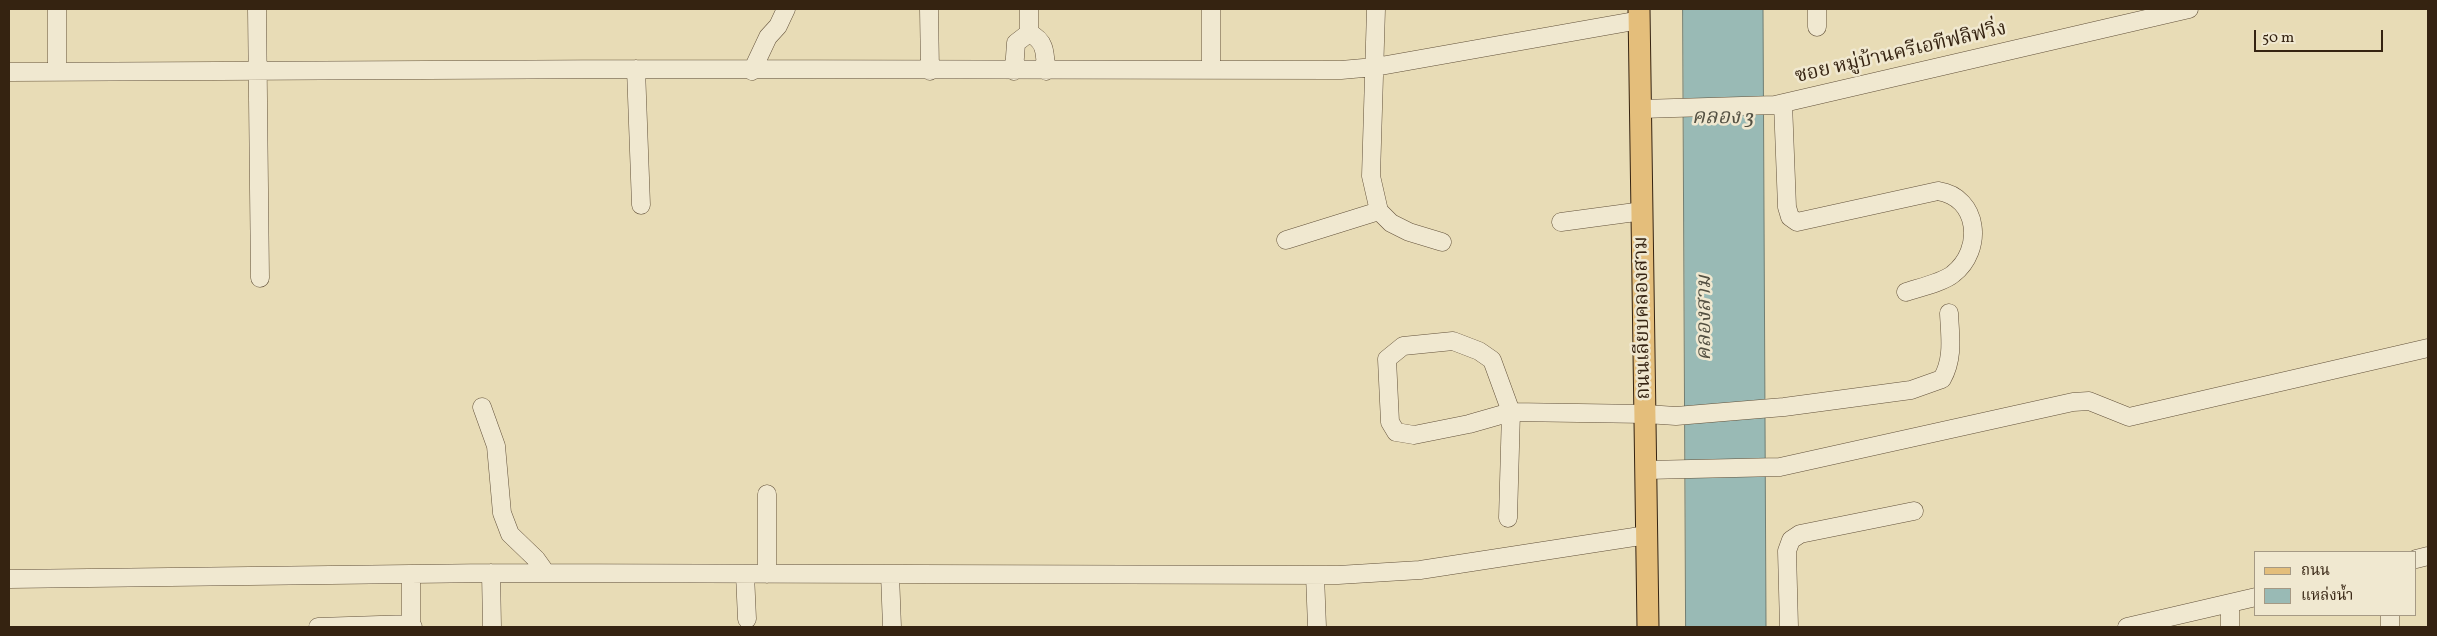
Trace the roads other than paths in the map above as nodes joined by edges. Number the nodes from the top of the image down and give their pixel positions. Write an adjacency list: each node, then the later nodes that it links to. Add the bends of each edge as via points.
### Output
1 (57, 9): 21 (street)
2 (257, 9): 22 (street)
3 (786, 9): 16 (street)
4 (929, 9): 17 (street)
5 (1029, 9): 12 (street)
6 (1211, 9): 15 (street)
7 (1376, 9): 13 (street)
8 (1816, 9): 11 (street)
9 (2189, 9): 23 (street, ซอย หมู่บ้านครีเอทีฟลิฟวิ่ง)
10 (1640, 14): 13 (street); 24 (main road, ถนนเลียบคลองสาม)
11 (1817, 26)
12 (1029, 33): 18 (street, via 1016,43); 19 (street, via 1044,44)
13 (1375, 67): 15 (street); 26 (street, via 1372,176)
14 (636, 70): 16 (street); 22 (street); 25 (street)
15 (1211, 70): 19 (street)
16 (752, 71): 17 (street)
17 (930, 71): 18 (street)
18 (1014, 71): 19 (street)
19 (1046, 71)
20 (9, 72): 21 (street)
21 (57, 72): 22 (street)
22 (256, 72): 31 (street)
23 (1779, 104): 24 (street, ซอย หมู่บ้านครีเอทีฟลิฟวิ่ง); 32 (street, via 1787,207 1790,217 1797,222 1938,191 1962,200 1974,224 1974,240 1965,260 1953,275)
24 (1641, 109): 27 (main road, ถนนเลียบคลองสาม)
25 (641, 205)
26 (1379, 211): 29 (street); 30 (street, via 1391,223 1409,232)
27 (1643, 211): 28 (street); 37 (main road, ถนนเลียบคลองสาม)
28 (1561, 222)
29 (1286, 240)
30 (1442, 242)
31 (260, 278)
32 (1906, 292)
33 (1949, 313): 37 (street, via 1951,354 1948,369 1942,379 1912,390 1784,407 1676,416)
34 (2428, 348): 38 (street, via 2129,418 2089,401 2073,402 1780,467)
35 (482, 407): 44 (street, via 496,446 502,513 510,534 536,558)
36 (1511, 412): 36 (street, via 1470,424 1414,434 1396,432 1390,422 1387,359 1403,346 1453,341 1480,351 1492,360); 37 (street); 41 (street)
37 (1646, 414): 38 (main road, ถนนเลียบคลองสาม)
38 (1646, 470): 42 (main road, ถนนเลียบคลองสาม)
39 (767, 494): 47 (street)
40 (1914, 511): 60 (street, via 1800,534 1791,540 1787,551)
41 (1508, 518)
42 (1647, 535): 49 (street, via 1420,570); 59 (main road, ถนนเลียบคลองสาม)
43 (491, 573): 44 (street); 45 (street); 56 (street)
44 (546, 573): 46 (street)
45 (411, 574): 50 (street); 54 (street)
46 (745, 574): 47 (street); 53 (street)
47 (766, 574): 48 (street)
48 (890, 574): 49 (street); 57 (street)
49 (1315, 575): 58 (street)
50 (9, 579)
51 (2254, 597): 52 (street)
52 (2230, 603): 61 (street); 62 (street)
53 (747, 619)
54 (412, 626): 55 (street)
55 (318, 627)
56 (492, 627)
57 (892, 627)
58 (1317, 627)
59 (1648, 627)
60 (1789, 627)
61 (2128, 627)
62 (2230, 627)

